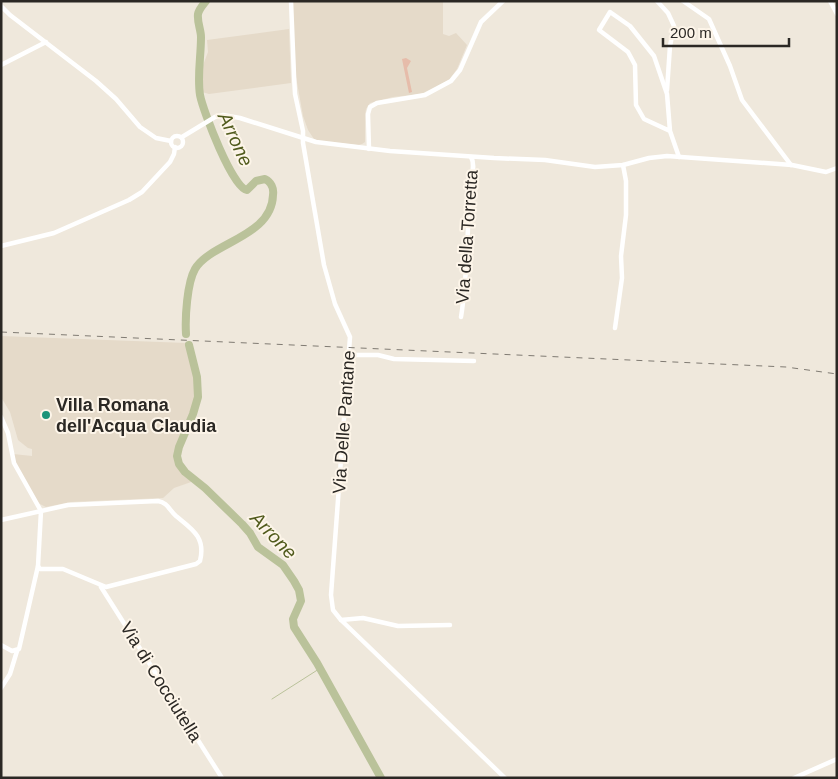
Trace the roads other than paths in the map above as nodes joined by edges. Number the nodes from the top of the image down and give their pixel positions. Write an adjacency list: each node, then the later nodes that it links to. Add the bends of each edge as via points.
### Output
1 (291, 1): 13 (street, Via Delle Pantane, via 294,85)
2 (503, 1): 16 (street, via 481,22 460,70 451,81 425,95 377,103 370,108)
3 (658, 1): 10 (street, via 674,26)
4 (683, 1): 20 (street, via 709,19 742,100)
5 (830, 1): 7 (street)
6 (1, 6): 8 (street)
7 (837, 14)
8 (46, 42): 9 (street); 14 (street, via 103,87 140,127 156,138)
9 (1, 65)
10 (667, 94): 11 (street); 11 (street, via 654,56 630,26 610,12 599,30 628,52 635,65 636,105 644,119)
11 (670, 130): 18 (street)
12 (182, 137): 13 (street, via 221,115); 14 (street, via 176,135); 15 (street, via 182,145)
13 (302, 137): 16 (street); 25 (street, Via Delle Pantane, via 323,260 335,304 350,335)
14 (171, 141): 15 (street)
15 (175, 147): 22 (street, via 170,162 130,200 54,233)
16 (369, 149): 17 (street)
17 (471, 157): 19 (street, via 545,160 595,167); 23 (street, Via della Torretta, via 474,162)
18 (679, 157): 19 (street, via 653,157); 20 (street)
19 (623, 165): 24 (street, via 626,215)
20 (792, 165): 21 (street, via 826,172)
21 (837, 168)
22 (1, 246)
23 (461, 317)
24 (615, 328)
25 (349, 355): 26 (street); 32 (street, Via Delle Pantane, via 332,595 333,610)
26 (474, 361)
27 (1, 417): 28 (street, via 14,463)
28 (41, 511): 29 (street); 30 (street); 31 (street, via 75,504 162,502 197,535 201,547 200,561 196,564 118,585)
29 (1, 520)
30 (38, 566): 31 (street, via 42,570 63,570); 35 (street)
31 (101, 586): 38 (street, Via di Cocciutella)
32 (341, 620): 33 (street, via 361,618 398,626); 39 (street, Via Delle Pantane)
33 (450, 625)
34 (1, 646): 35 (street)
35 (17, 651): 36 (street, via 10,674)
36 (1, 688)
37 (837, 759): 40 (street)
38 (222, 778)
39 (505, 778)
40 (794, 778)

